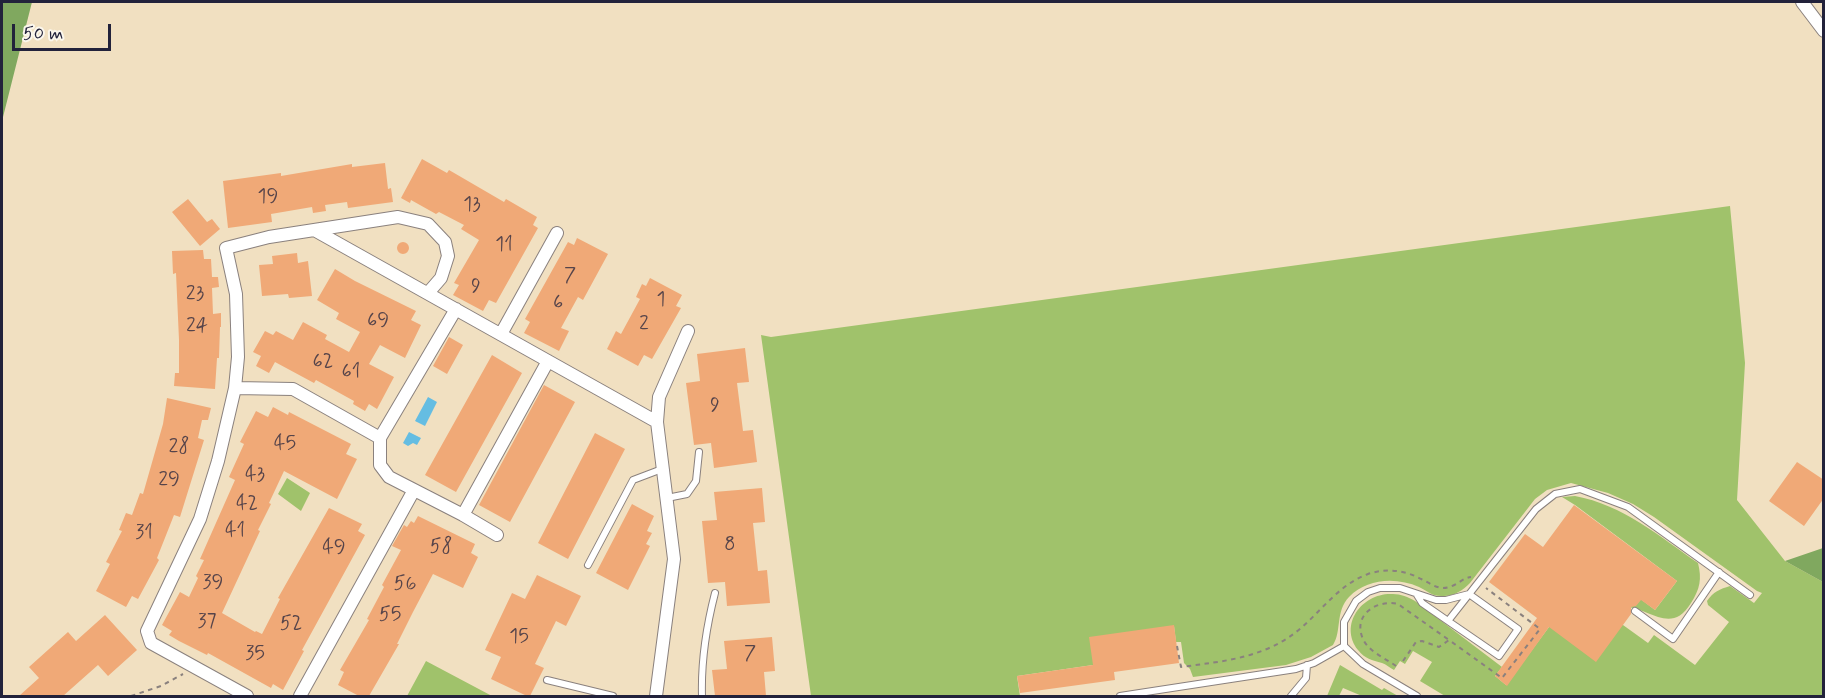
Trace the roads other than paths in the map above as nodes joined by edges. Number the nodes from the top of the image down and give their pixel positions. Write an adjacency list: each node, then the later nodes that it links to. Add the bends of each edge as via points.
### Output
1 (1802, 2): 2 (street)
2 (1824, 31)
3 (316, 231): 5 (street); 5 (street, via 398,217 428,224 445,242 448,256 441,278); 10 (street, via 226,248 236,294)
4 (557, 233): 8 (street)
5 (428, 294): 6 (street)
6 (456, 309): 8 (street); 12 (street)
7 (688, 330): 11 (street, via 659,397)
8 (501, 334): 9 (street)
9 (548, 360): 11 (street); 17 (street)
10 (235, 388): 12 (street, via 293,389); 31 (street, via 200,519 147,631 151,643)
11 (657, 422): 14 (street)
12 (380, 438): 15 (street, via 380,465 389,477)
13 (699, 452): 16 (lane, via 692,487 687,494)
14 (663, 469): 16 (street); 19 (lane, via 633,480)
15 (414, 490): 17 (street); 32 (street)
16 (666, 499): 34 (street, via 674,559)
17 (463, 515): 18 (street)
18 (497, 535)
19 (588, 565)
20 (1719, 572): 22 (lane, via 1628,507 1580,489 1555,494 1536,510); 24 (lane); 25 (lane, via 1673,639)
21 (715, 593): 35 (lane, via 706,630)
22 (1469, 594): 23 (lane, via 1446,600); 26 (lane); 26 (lane, via 1518,629 1499,656)
23 (1417, 595): 26 (lane, via 1422,603); 27 (lane, via 1400,588 1380,588 1356,600 1344,622)
24 (1750, 595)
25 (1635, 611)
26 (1449, 621)
27 (1344, 646): 28 (lane); 38 (lane, via 1363,664)
28 (1307, 665): 30 (lane); 37 (lane, via 1306,678)
29 (547, 680): 33 (lane)
30 (1162, 694): 36 (lane)
31 (248, 696)
32 (300, 696)
33 (613, 696)
34 (656, 696)
35 (702, 696)
36 (1120, 696)
37 (1291, 696)
38 (1417, 696)

